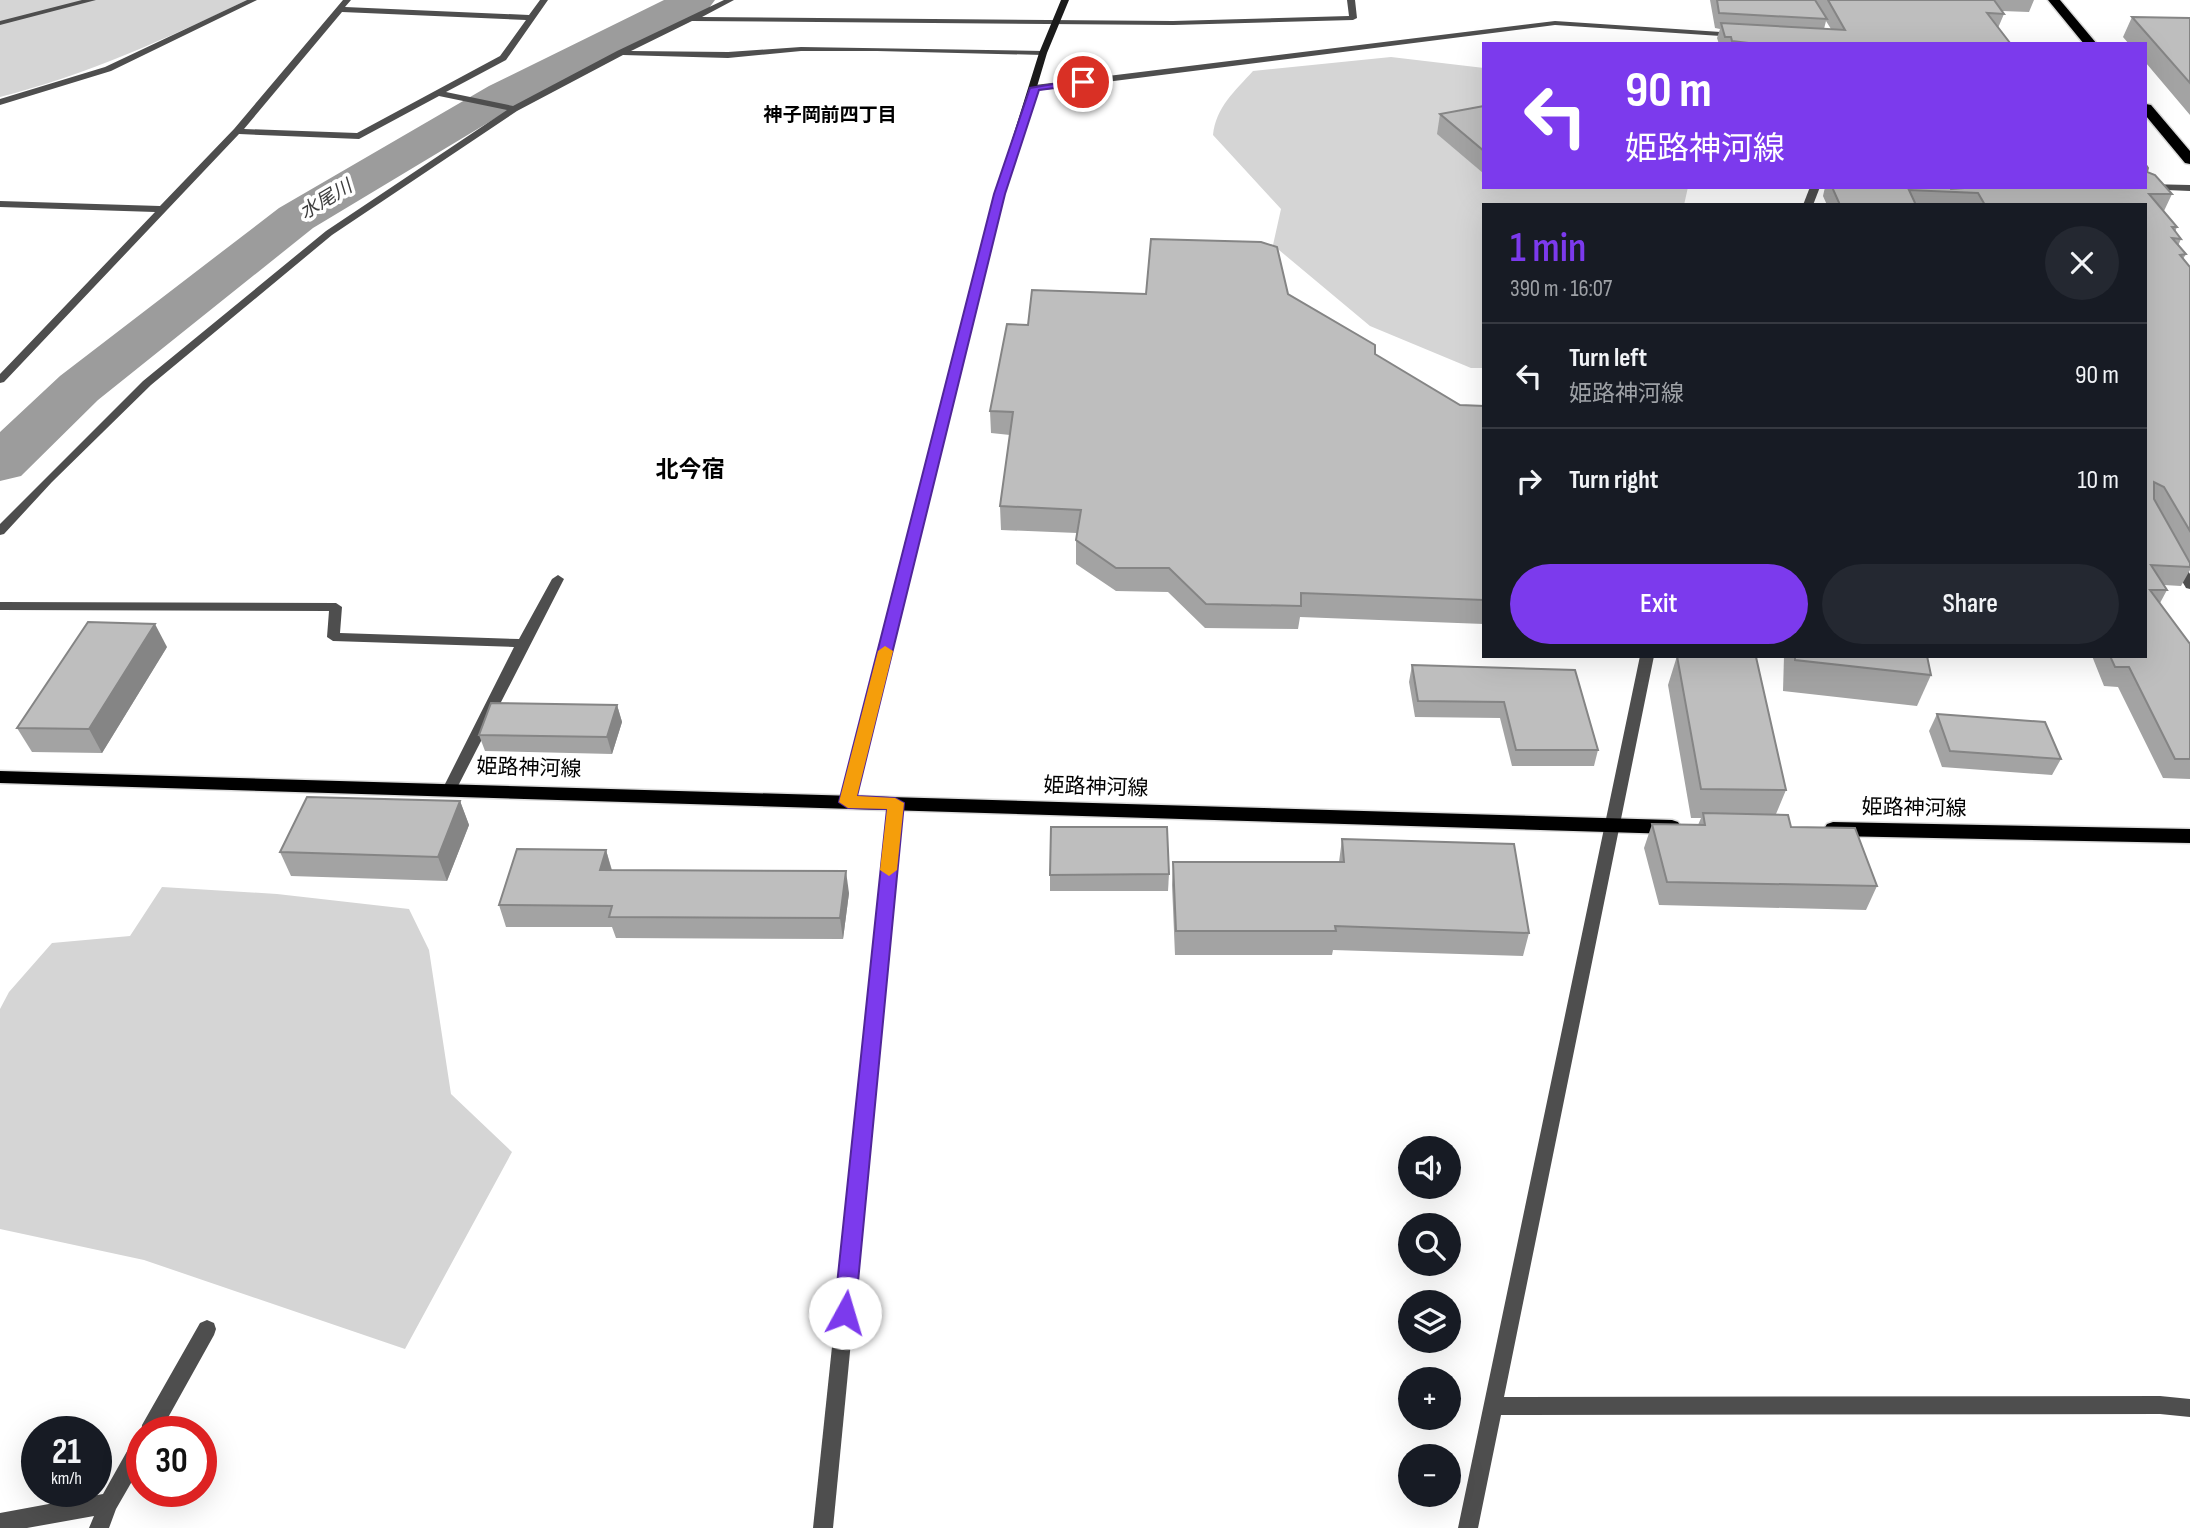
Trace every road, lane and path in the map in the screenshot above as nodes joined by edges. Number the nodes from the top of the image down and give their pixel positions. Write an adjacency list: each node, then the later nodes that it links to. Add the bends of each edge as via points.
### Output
1 (92, 0): 13 (street)
2 (253, 0): 20 (street, via 108,69)
3 (347, 0): 9 (street)
4 (544, 0): 10 (street)
5 (730, 0): 11 (street)
6 (1065, 0): 12 (street)
7 (1351, 0): 12 (street, via 1353,18)
8 (2054, 0): 15 (highway)
9 (339, 9): 10 (street); 23 (street)
10 (533, 18): 19 (street, via 503,58)
11 (690, 19): 12 (street); 16 (street)
12 (1058, 22): 17 (street)
13 (0, 23)
14 (1750, 36): 18 (street, via 1555,23)
15 (2089, 42)
16 (620, 52): 17 (street, via 728,55 852,49); 21 (street)
17 (1043, 53): 18 (street)
18 (1035, 88): 39 (street, via 1000,194)
19 (438, 93): 21 (street); 23 (street, via 359,136)
20 (0, 102)
21 (514, 109): 30 (street, via 329,233 147,383)
22 (2147, 109): 24 (highway)
23 (237, 131): 28 (street)
24 (2190, 160)
25 (2147, 187): 26 (street)
26 (2190, 188)
27 (0, 204): 28 (street)
28 (164, 209): 29 (street)
29 (0, 380)
30 (0, 531)
31 (2171, 552): 33 (street)
32 (558, 579): 35 (street)
33 (2190, 585)
34 (0, 606): 35 (street, via 336,607 332,637)
35 (523, 643): 38 (street)
36 (1647, 658): 41 (street)
37 (0, 777): 38 (main road, 姫路神河線)
38 (450, 788): 39 (main road, 姫路神河線)
39 (848, 802): 40 (main road, 姫路神河線)
40 (895, 803): 41 (main road, 姫路神河線); 55 (street)
41 (1614, 826): 42 (main road, 姫路神河線); 46 (street)
42 (1696, 827)
43 (1820, 829): 44 (main road, 姫路神河線)
44 (2190, 835)
45 (207, 1329): 48 (street)
46 (1493, 1406): 47 (street); 56 (street)
47 (2190, 1408)
48 (158, 1416)
49 (126, 1473): 50 (street)
50 (112, 1498)
51 (87, 1507): 53 (street)
52 (107, 1507): 54 (street)
53 (0, 1523)
54 (99, 1528)
55 (823, 1528)
56 (1468, 1528)

